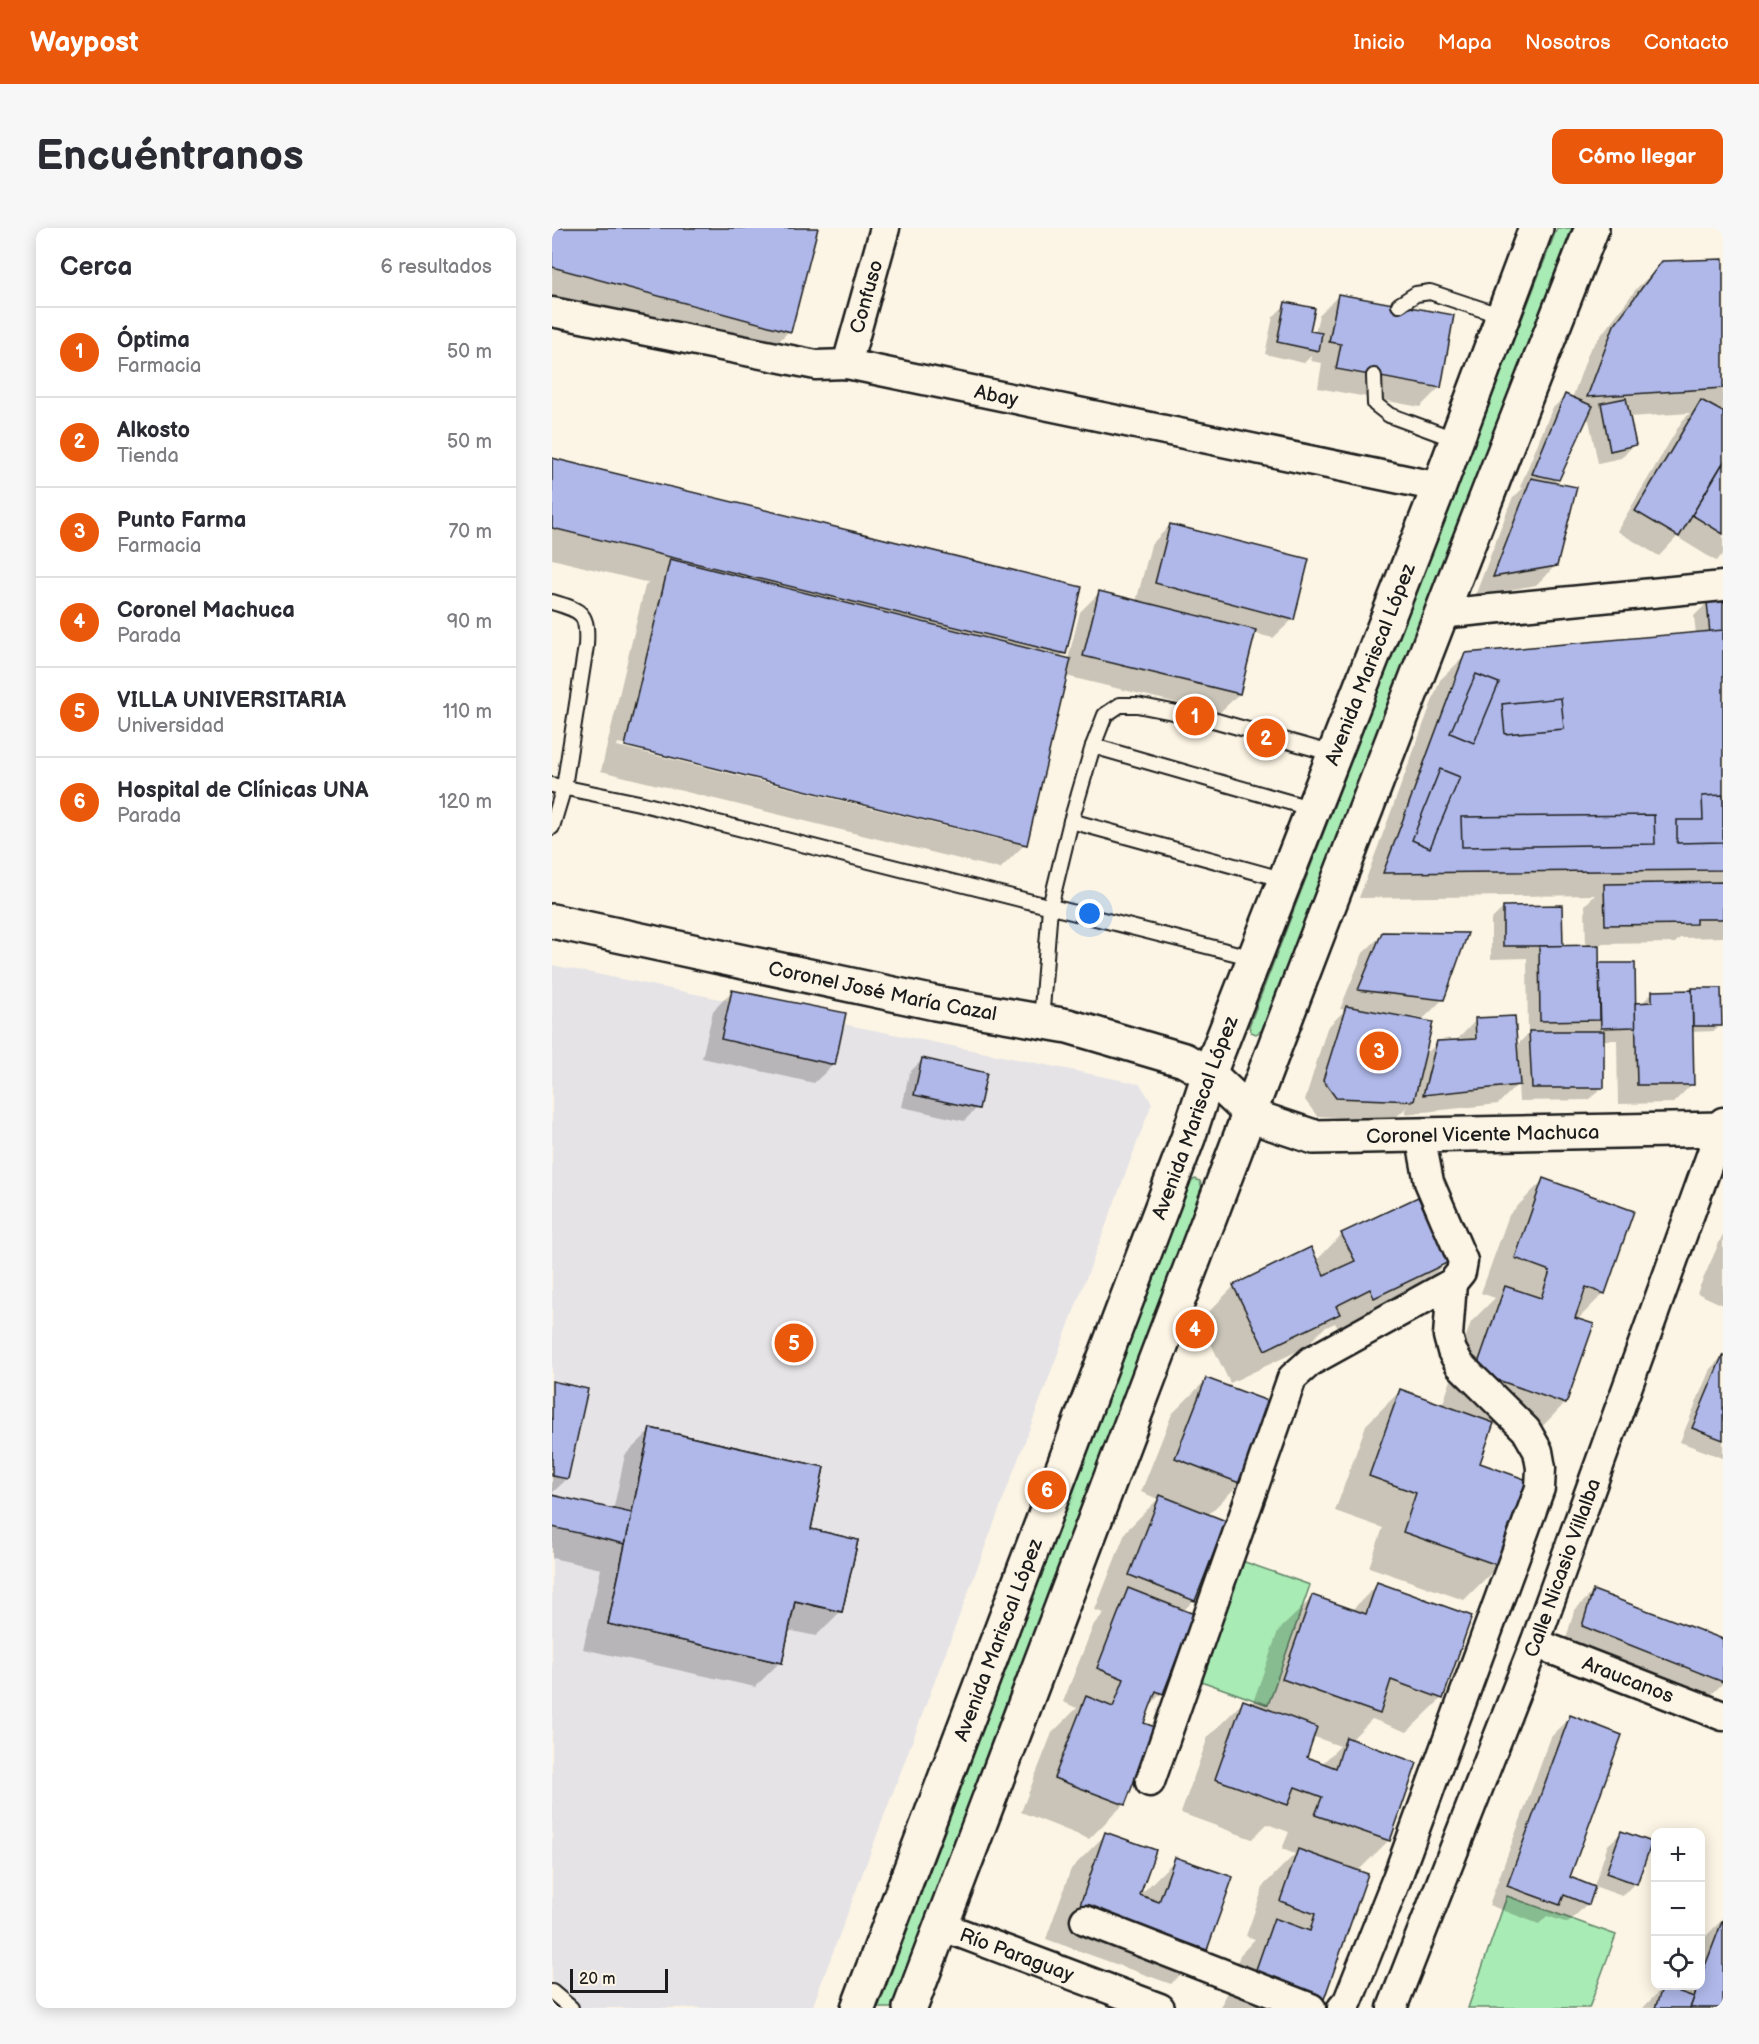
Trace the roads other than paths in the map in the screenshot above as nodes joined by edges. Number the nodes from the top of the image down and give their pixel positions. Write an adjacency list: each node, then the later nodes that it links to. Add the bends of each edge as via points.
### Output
1 (885, 228): 7 (street, Confuso)
2 (1536, 228): 6 (main road, Avenida Mariscal López)
3 (1592, 228): 13 (main road)
4 (1399, 305): 6 (lane, via 1416,294 1430,292)
5 (552, 312): 7 (street, Abay, via 816,365)
6 (1502, 316): 9 (main road, Avenida Mariscal López)
7 (847, 364): 10 (street, Abay)
8 (1374, 376): 9 (lane, via 1375,404 1389,415)
9 (1457, 440): 10 (main road, Avenida Mariscal López)
10 (1439, 487): 15 (main road, Avenida Mariscal López)
11 (1723, 586): 13 (street)
12 (552, 602): 16 (lane, via 569,607 587,624)
13 (1440, 614): 26 (main road)
14 (1093, 746): 15 (lane, via 1105,715 1120,705 1137,705 1213,720); 17 (lane); 18 (lane)
15 (1334, 754): 17 (main road, Avenida Mariscal López)
16 (558, 786): 19 (lane); 21 (lane)
17 (1313, 809): 20 (main road, Avenida Mariscal López)
18 (1071, 821): 20 (lane); 21 (lane)
19 (552, 827)
20 (1284, 880): 23 (main road, Avenida Mariscal López)
21 (1050, 907): 23 (lane); 24 (lane)
22 (552, 921): 24 (main road, Coronel José María Cazal)
23 (1254, 958): 25 (main road, Avenida Mariscal López)
24 (1041, 1022): 25 (main road, Coronel José María Cazal, via 1184,1059)
25 (1209, 1074): 26 (main road, Coronel Vicente Machuca); 37 (main road, Avenida Mariscal López)
26 (1249, 1112): 28 (main road, Coronel Vicente Machuca, via 1314,1137); 34 (main road)
27 (1722, 1127): 28 (main road, Coronel Vicente Machuca); 30 (street, Calle Nicasio Villalba)
28 (1420, 1135): 29 (street, via 1429,1182 1463,1262)
29 (1452, 1283): 32 (street, via 1311,1361 1292,1378); 41 (street, via 1448,1336 1452,1351 1460,1365 1526,1430 1538,1451 1540,1488 1397,1878)
30 (1535, 1643): 31 (street, Araucanos); 42 (street, Calle Nicasio Villalba)
31 (1723, 1716)
32 (1150, 1782)
33 (1085, 1920): 40 (street)
34 (941, 1926): 38 (main road); 39 (street, Río Paraguay)
35 (552, 1992): 36 (lane)
36 (571, 2008)
37 (858, 2008)
38 (910, 2008)
39 (1160, 2008)
40 (1311, 2008)
41 (1342, 2008)
42 (1392, 2008)

